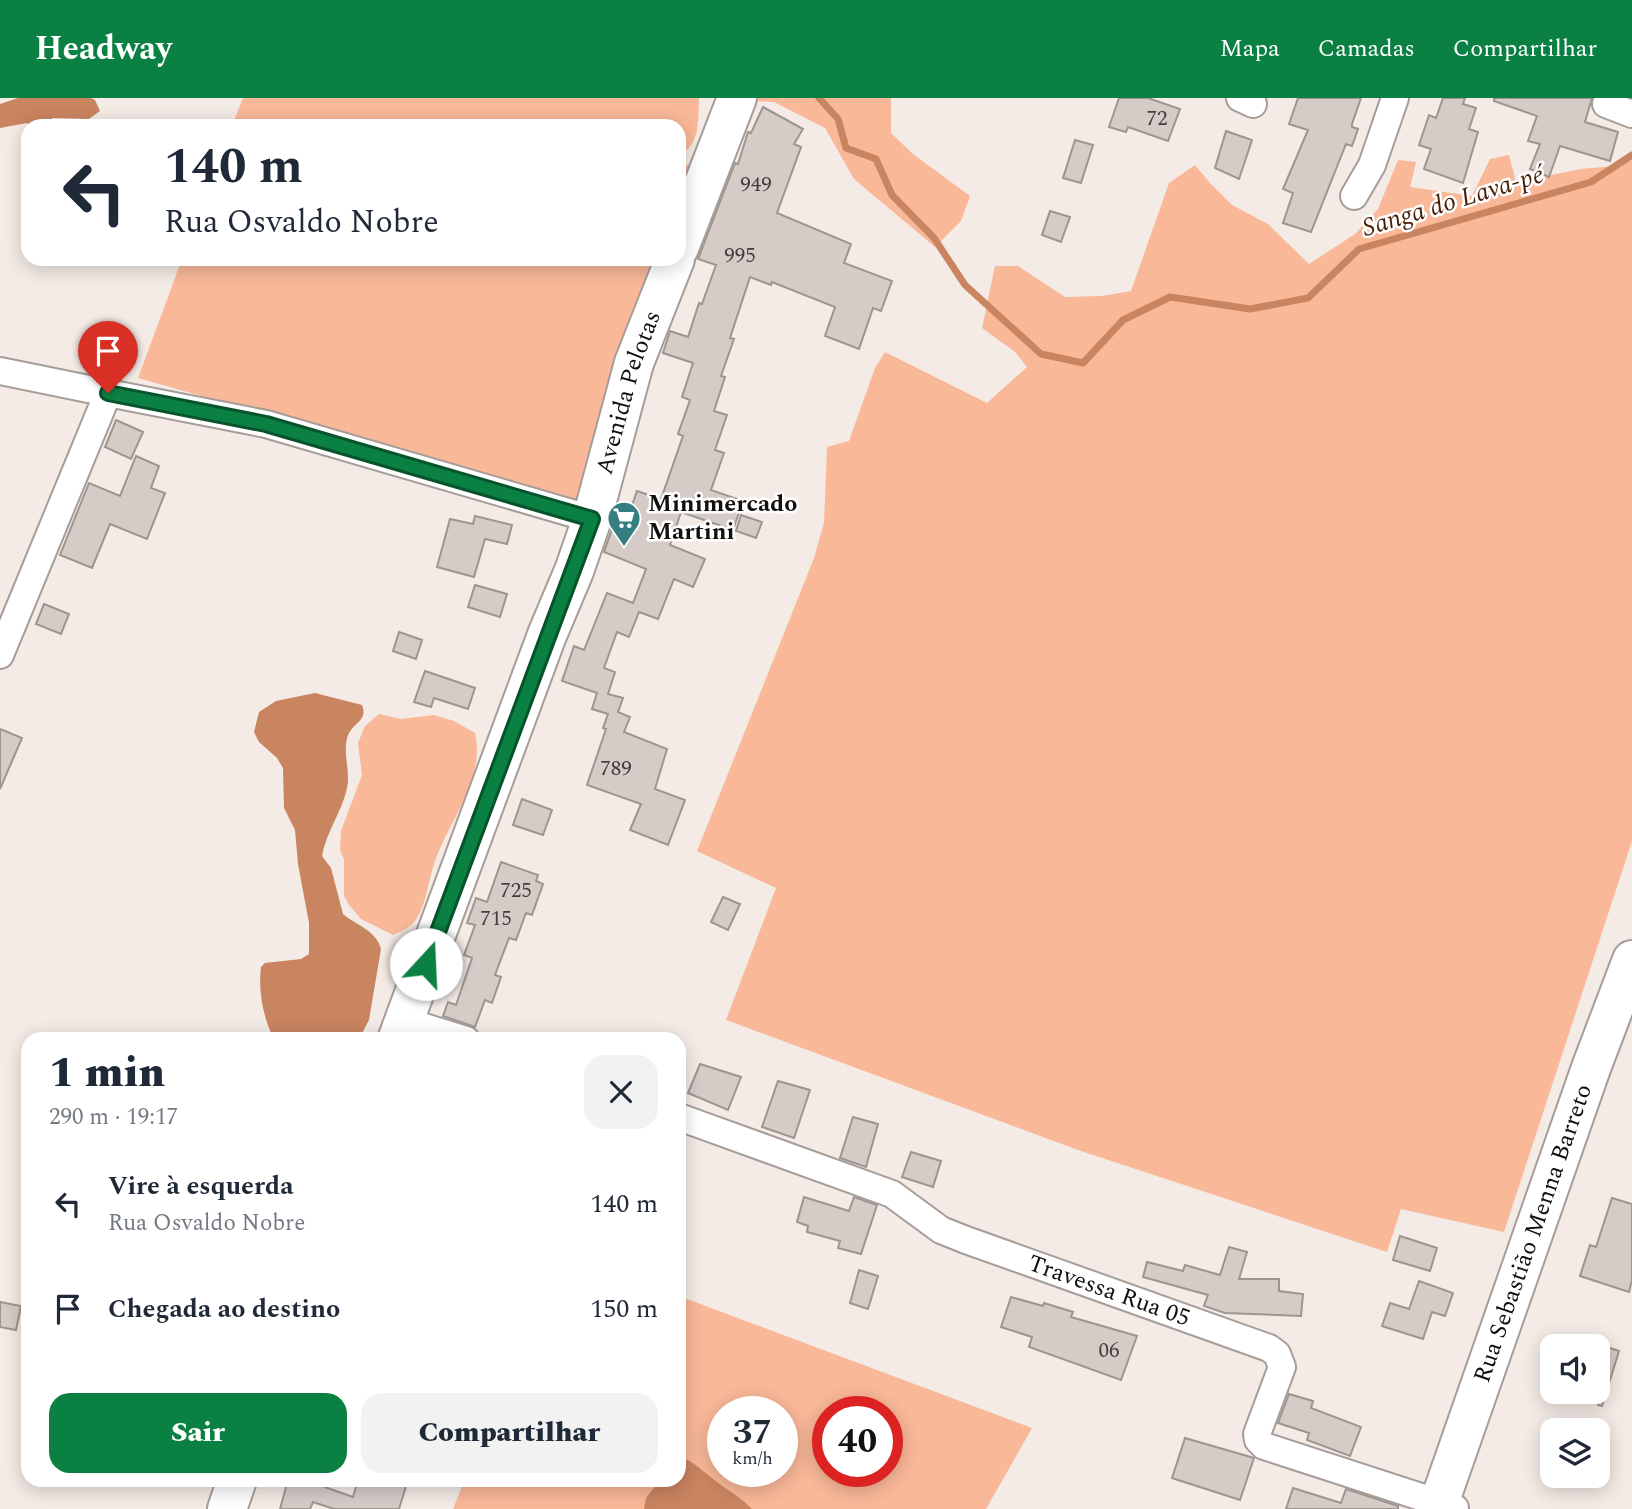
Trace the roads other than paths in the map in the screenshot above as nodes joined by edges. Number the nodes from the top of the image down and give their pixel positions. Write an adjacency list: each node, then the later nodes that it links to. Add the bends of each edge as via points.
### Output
1 (737, 98): 6 (street)
2 (1395, 98): 5 (street, via 1372,164)
3 (1606, 104): 4 (street)
4 (1632, 114)
5 (1354, 196)
6 (686, 230)
7 (672, 266): 10 (street, Avenida Pelotas, via 634,363)
8 (0, 372): 9 (street)
9 (108, 393): 10 (street, via 266,424); 11 (street)
10 (592, 519): 13 (street, Avenida Pelotas)
11 (0, 655)
12 (1629, 978): 16 (street, Rua Sebastião Menna Barreto, via 1591,1068)
13 (401, 1030)
14 (686, 1120): 16 (street, Travessa Rua 05, via 892,1194 941,1230 1269,1348 1282,1367 1257,1434 1264,1446)
15 (235, 1487): 17 (street)
16 (1445, 1507)
17 (227, 1509)

